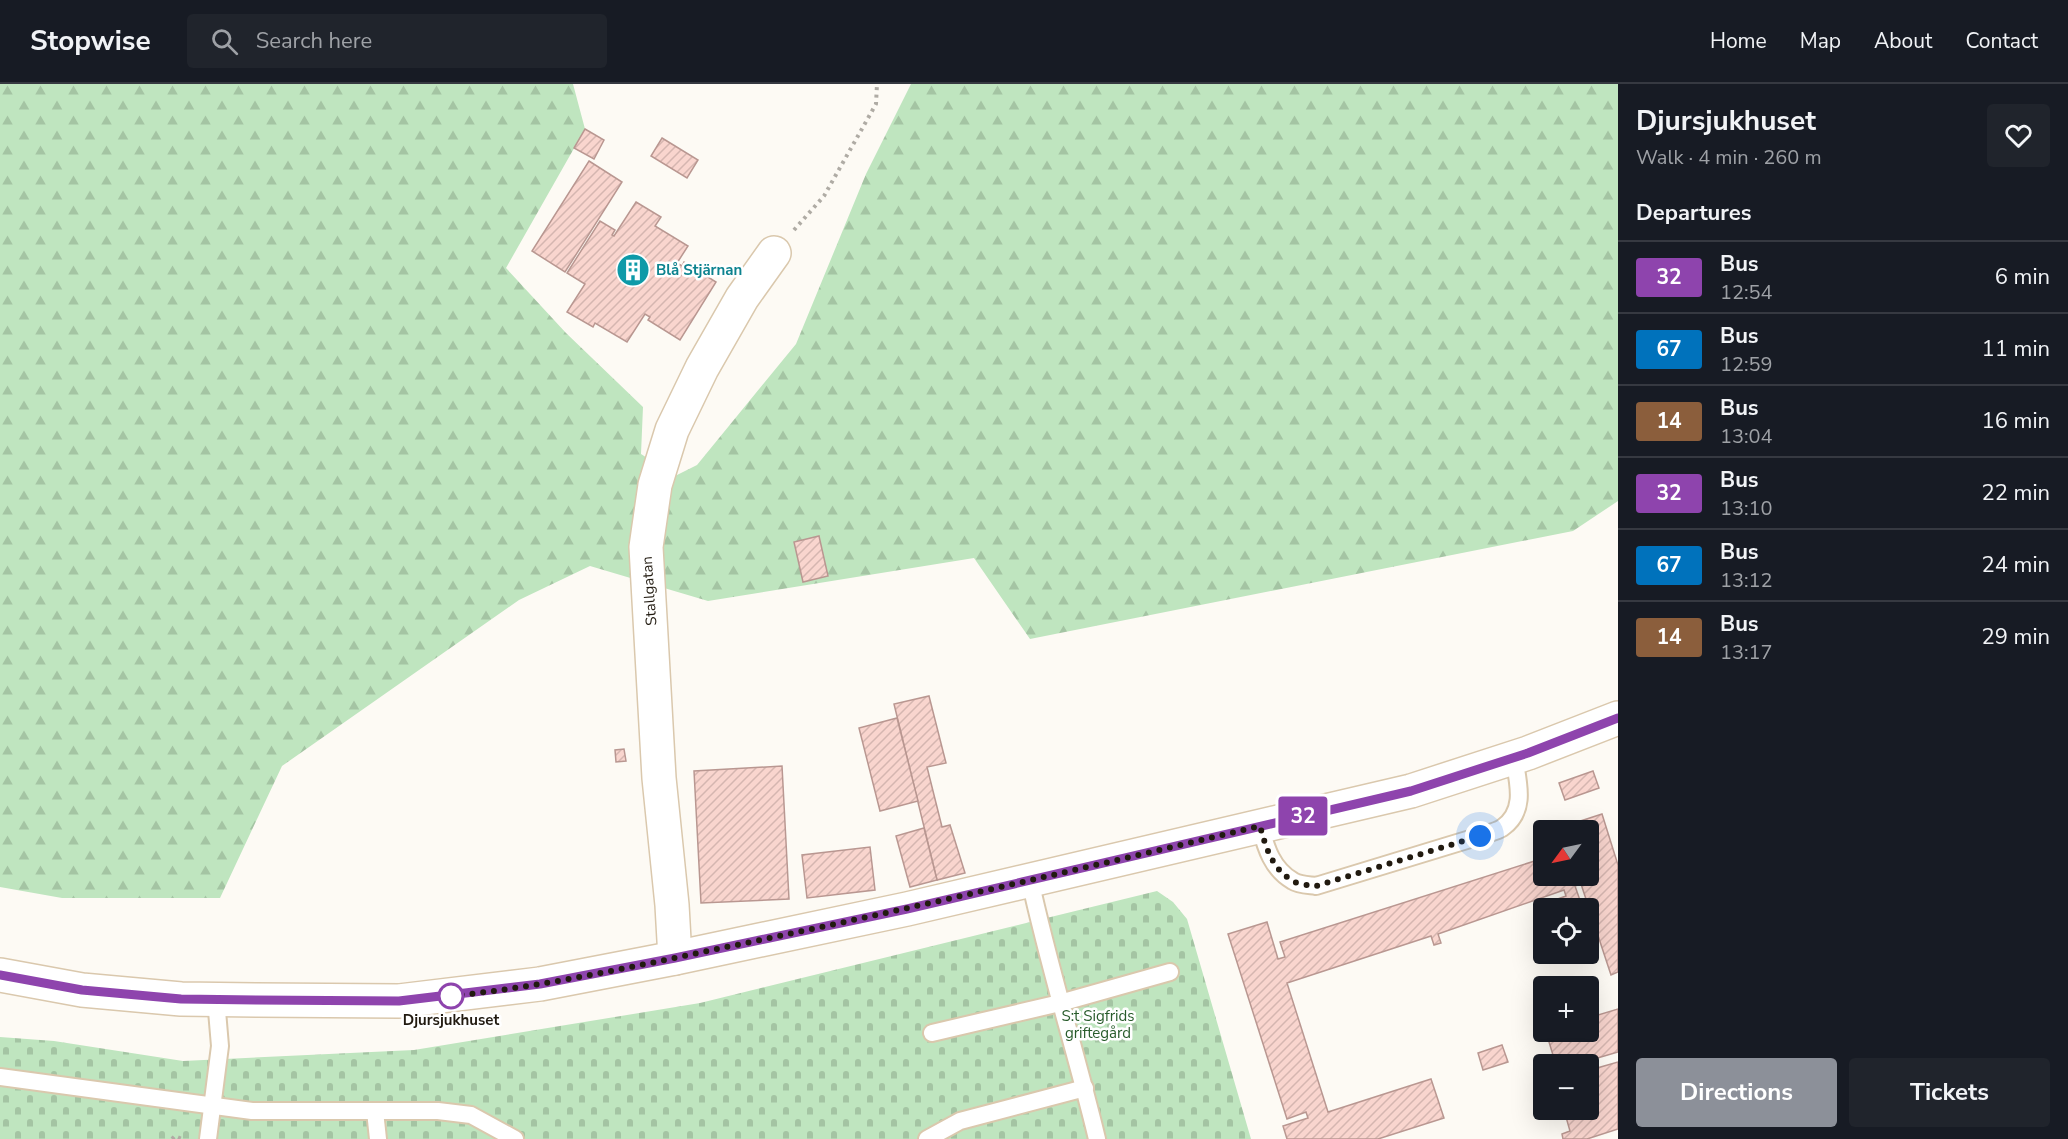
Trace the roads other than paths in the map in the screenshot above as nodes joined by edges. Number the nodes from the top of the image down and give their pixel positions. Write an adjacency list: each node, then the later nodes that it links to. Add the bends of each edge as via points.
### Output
1 (774, 253): 6 (street, Stallgatan, via 742,298 672,430 655,485 646,547 659,778)
2 (1618, 718): 3 (street)
3 (1514, 758): 4 (street, via 1411,791); 4 (lane, via 1520,802 1515,815 1502,828 1316,886 1294,882 1275,866 1266,851)
4 (1260, 826): 5 (street)
5 (1030, 880): 6 (street); 10 (lane)
6 (675, 958): 9 (street, via 540,984 399,1001)
7 (1170, 972): 10 (lane)
8 (0, 975): 9 (street, via 82,990)
9 (216, 999): 14 (lane, via 220,1046)
10 (1060, 1003): 11 (lane); 13 (lane)
11 (933, 1033)
12 (0, 1077): 14 (lane)
13 (1085, 1088): 19 (lane, via 960,1121); 20 (lane)
14 (213, 1105): 15 (lane, via 252,1111); 16 (lane)
15 (375, 1111): 17 (lane); 18 (lane, via 471,1114)
16 (208, 1139)
17 (378, 1139)
18 (515, 1139)
19 (927, 1139)
20 (1097, 1139)

